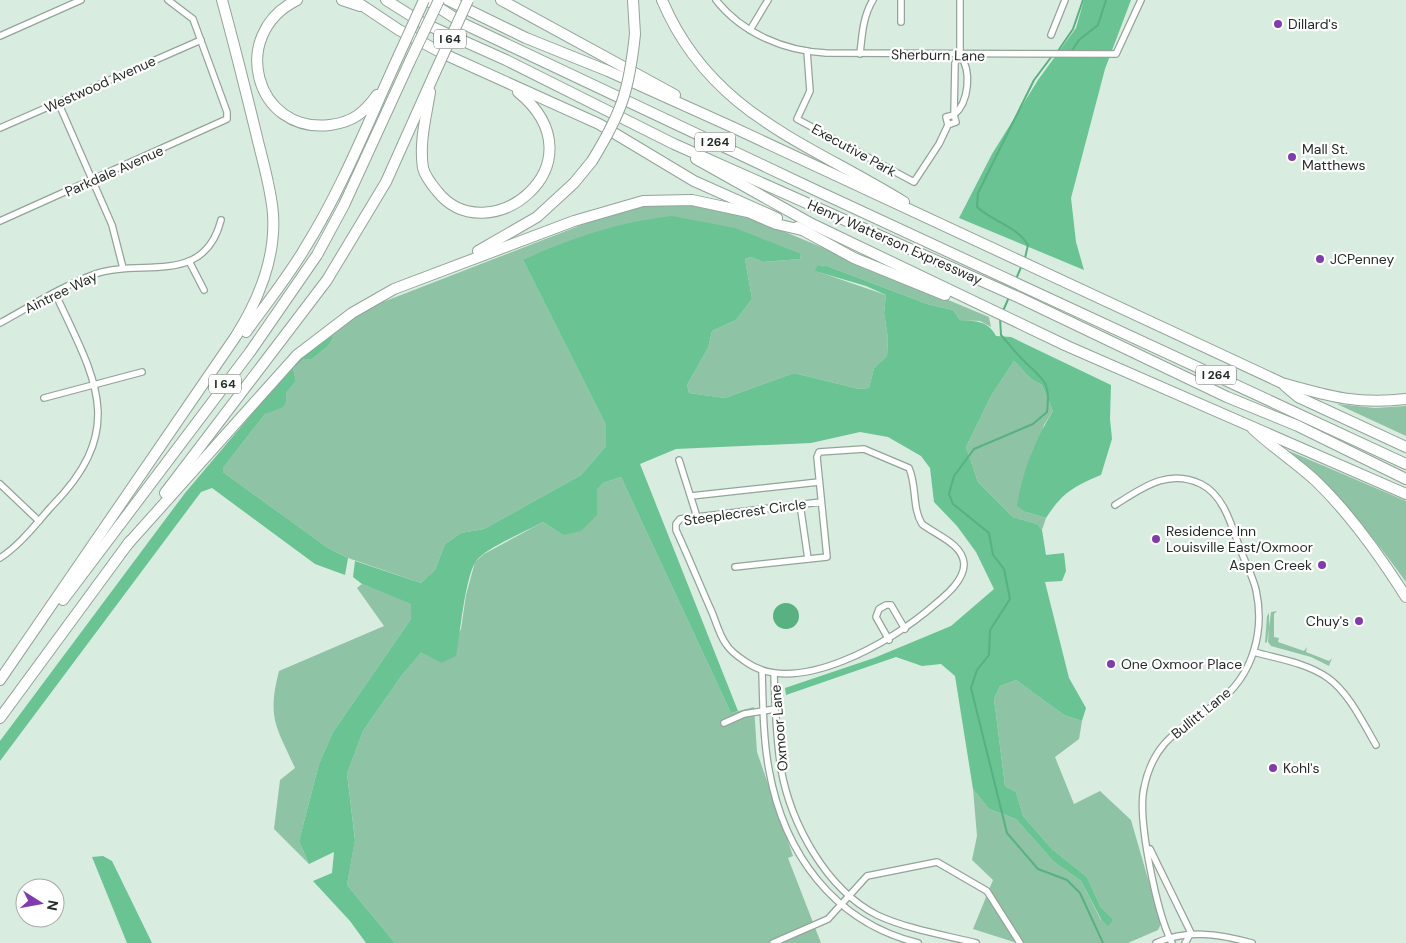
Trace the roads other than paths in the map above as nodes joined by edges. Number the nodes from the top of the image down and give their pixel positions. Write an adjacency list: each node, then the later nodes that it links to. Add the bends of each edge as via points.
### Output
1 (81, 0): 26 (street)
2 (168, 0): 27 (street, via 193,19)
3 (222, 0): 60 (highway, via 267,180 273,215 272,243 262,284 247,320)
4 (297, 0): 32 (highway, via 272,18 262,33 257,50 261,82 275,107 304,124 342,123 367,109)
5 (342, 0): 22 (highway)
6 (354, 0): 22 (highway)
7 (386, 0): 38 (highway, Henry Watterson Expressway / I 264, via 421,22 506,60)
8 (426, 0): 32 (highway, bridge); 59 (highway, Henry Watterson Expressway / I 264, via 464,24)
9 (439, 0): 83 (highway, I 64, bridge, via 330,233 296,288)
10 (448, 0): 36 (highway, via 526,38)
11 (468, 0): 31 (highway, I 64, bridge)
12 (501, 0): 36 (highway)
13 (633, 0): 46 (highway, bridge, via 635,34 631,77 614,126 592,161 574,183 537,217)
14 (662, 0): 42 (highway, via 694,56 728,95 748,111)
15 (716, 0): 24 (street, Sherburn Lane)
16 (768, 0): 24 (street)
17 (873, 0): 29 (street, via 863,26)
18 (901, 0): 23 (street)
19 (960, 0): 30 (street)
20 (1065, 0): 25 (street)
21 (1140, 0): 30 (street, Sherburn Lane, via 1116,54)
22 (363, 7): 33 (highway, via 406,34)
23 (901, 22)
24 (750, 30): 28 (street, Sherburn Lane, via 780,44)
25 (1051, 35)
26 (0, 36)
27 (201, 40): 34 (street, Westwood Avenue); 39 (street, Parkdale Avenue, via 227,119)
28 (807, 51): 29 (street, Sherburn Lane); 35 (street, Executive Park, via 810,91 797,119 914,182 940,144 948,125 956,122)
29 (860, 54): 30 (street, Sherburn Lane)
30 (960, 55): 35 (street, Executive Park, via 955,63); 35 (street, Executive Park, via 965,61 967,88)
31 (433, 77): 33 (highway, via 423,134 424,171 442,197 470,211 504,209 519,202 544,176 549,134 542,116); 71 (highway, I 64, via 386,182 327,280)
32 (386, 82): 60 (highway, via 354,156 306,248)
33 (506, 82): 43 (highway, via 599,124 694,181)
34 (58, 102): 37 (street, Westwood Avenue); 39 (street)
35 (954, 115)
36 (730, 126): 42 (highway)
37 (0, 128)
38 (674, 144): 49 (highway, via 715,171 812,224); 61 (highway, Henry Watterson Expressway / I 264, via 999,288 1227,397 1298,426)
39 (93, 180): 41 (street, Parkdale Avenue); 45 (street, via 118,241)
40 (221, 220): 44 (street, Aintree Way, via 208,247)
41 (0, 221)
42 (945, 228): 52 (highway)
43 (802, 230): 46 (highway, via 776,224 748,212 692,200 643,201 574,221); 49 (highway, via 854,258)
44 (189, 261): 45 (street, Aintree Way, via 171,268); 47 (street)
45 (123, 268): 48 (street, Aintree Way, via 84,278)
46 (440, 272): 71 (highway, via 394,290 352,312 297,355)
47 (204, 290)
48 (55, 293): 50 (street, Aintree Way); 53 (street)
49 (990, 311): 56 (highway)
50 (0, 323)
51 (142, 372): 53 (street)
52 (1282, 384): 55 (highway, via 1345,399); 57 (highway, via 1298,397)
53 (95, 385): 54 (street); 70 (street, via 98,427 90,456 72,485)
54 (44, 398)
55 (1406, 399)
56 (1246, 422): 64 (highway); 75 (highway, via 1332,496)
57 (1406, 447)
58 (679, 460): 65 (street)
59 (1406, 464)
60 (138, 480): 83 (highway)
61 (1406, 480)
62 (819, 482): 65 (street); 66 (street, Steeplecrest Circle); 78 (street, Steeplecrest Circle, via 819,452 864,449 901,464 912,476 918,518 922,524 959,550 964,564 961,576 944,597)
63 (0, 484): 70 (street)
64 (1406, 494)
65 (691, 496): 69 (street)
66 (821, 502): 67 (street, Steeplecrest Circle); 73 (street, via 827,556)
67 (800, 504): 69 (street, Steeplecrest Circle); 73 (street)
68 (1114, 505): 80 (street, Bullitt Lane, via 1150,482 1168,478 1198,483 1211,491 1226,511 1256,590 1259,617)
69 (697, 517): 81 (street, Steeplecrest Circle, via 680,519 676,530 726,645 745,662)
70 (39, 521): 72 (street)
71 (127, 545): 86 (highway, I 64)
72 (0, 558)
73 (808, 559): 74 (street)
74 (735, 567)
75 (1392, 576): 76 (highway); 77 (highway)
76 (1406, 587)
77 (1406, 597)
78 (905, 629): 79 (street, Steeplecrest Circle); 79 (street, via 891,605 879,609 876,617)
79 (889, 640): 82 (street, Steeplecrest Circle, via 811,671)
80 (1254, 652): 88 (street, via 1306,667 1327,677 1340,688); 89 (street, Bullitt Lane, via 1232,688 1172,735 1154,760 1142,796)
81 (762, 671): 82 (street, Steeplecrest Circle); 85 (street, Oxmoor Lane)
82 (774, 674): 84 (street, Oxmoor Lane)
83 (0, 681)
84 (775, 709): 85 (street); 90 (street, Oxmoor Lane, via 781,769 792,806 816,858)
85 (763, 710): 87 (street); 91 (street, Oxmoor Lane, via 769,770 778,805 814,877)
86 (0, 718)
87 (724, 723)
88 (1376, 744)
89 (1146, 843): 92 (street, Bullitt Lane); 93 (street, Bullitt Lane)
90 (849, 896): 91 (street); 96 (street, Oxmoor Lane, via 892,921); 97 (street, via 863,879 873,874 937,862 988,891)
91 (842, 906): 94 (street, via 828,920); 95 (street, Oxmoor Lane, via 873,927)
92 (1191, 933): 93 (street); 99 (street); 100 (street)
93 (1171, 940): 98 (street)
94 (773, 943)
95 (918, 943)
96 (976, 943)
97 (1020, 943)
98 (1156, 943)
99 (1185, 943)
100 (1252, 943)

